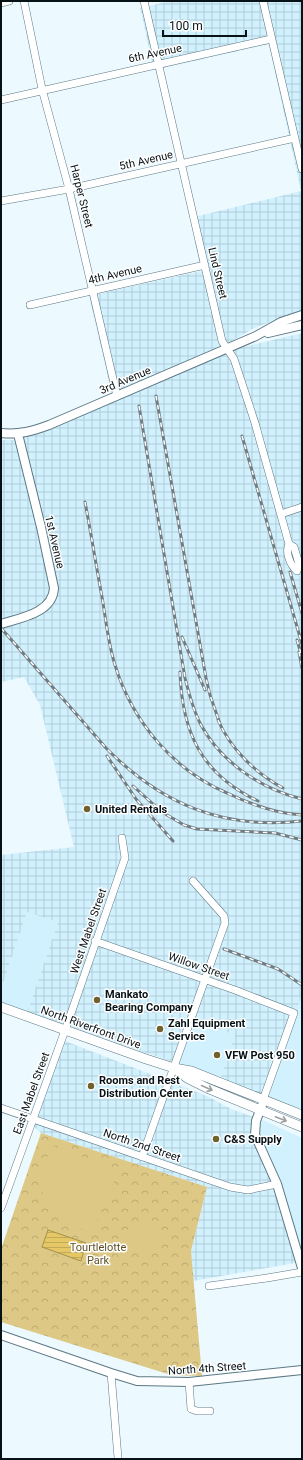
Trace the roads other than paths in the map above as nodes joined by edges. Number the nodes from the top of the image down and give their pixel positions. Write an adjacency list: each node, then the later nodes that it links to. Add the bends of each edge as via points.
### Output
1 (9, 1): 5 (street)
2 (24, 1): 8 (street, Harper Street)
3 (144, 1): 7 (street, Lind Street)
4 (263, 1): 6 (street)
5 (1, 3)
6 (271, 39): 7 (street, 6th Avenue); 10 (street)
7 (158, 64): 8 (street, 6th Avenue); 11 (street, Lind Street)
8 (42, 89): 9 (street, 6th Avenue); 13 (street, Harper Street)
9 (1, 100)
10 (295, 138): 11 (street, 5th Avenue); 12 (street)
11 (181, 163): 13 (street, 5th Avenue); 15 (street, Lind Street)
12 (302, 169)
13 (70, 189): 14 (street, 5th Avenue); 16 (street, Harper Street)
14 (1, 201)
15 (205, 265): 16 (street, 4th Avenue); 21 (street, Lind Street, via 222,341)
16 (92, 290): 17 (street, 4th Avenue); 22 (street, Harper Street)
17 (30, 305)
18 (302, 315): 20 (street, 3rd Avenue, via 281,322)
19 (302, 325): 20 (street, 3rd Avenue)
20 (256, 336): 21 (street, 3rd Avenue)
21 (227, 349): 22 (street, 3rd Avenue); 26 (street, Lind Street, via 234,359 242,381)
22 (117, 396): 24 (street, 3rd Avenue, via 49,425)
23 (1, 433): 24 (street, 3rd Avenue)
24 (18, 434): 28 (street, 1st Avenue, via 44,539 54,595 51,601 37,612)
25 (302, 507): 26 (street)
26 (281, 514): 27 (street, Lind Street)
27 (289, 544)
28 (1, 624)
29 (122, 838): 31 (street, West Mabel Street, via 125,858)
30 (193, 881): 32 (street, via 224,916 225,923)
31 (96, 941): 32 (street, Willow Street); 34 (street, West Mabel Street)
32 (205, 980): 35 (street); 36 (street, Willow Street, via 294,1014)
33 (1, 1007): 34 (main road, North Riverfront Drive)
34 (65, 1030): 35 (main road, North Riverfront Drive); 40 (street, East Mabel Street)
35 (174, 1068): 36 (main road, North Riverfront Drive, via 191,1071); 38 (main road, North Riverfront Drive, one-way to 38, via 187,1078); 42 (street)
36 (263, 1100): 38 (street); 39 (main road, North Riverfront Drive)
37 (1, 1108): 40 (street, North 2nd Street)
38 (259, 1111): 41 (main road, North Riverfront Drive, one-way to 41); 43 (street, via 255,1135)
39 (302, 1115)
40 (32, 1119): 42 (street, North 2nd Street); 44 (street, East Mabel Street)
41 (302, 1127)
42 (142, 1157): 43 (street, North 2nd Street, via 239,1189 257,1189)
43 (277, 1184): 45 (street)
44 (1, 1208)
45 (302, 1268)
46 (302, 1272): 47 (street)
47 (209, 1286)
48 (1, 1335): 50 (street, North 4th Street)
49 (302, 1370): 51 (street, North 4th Street)
50 (111, 1373): 51 (street, North 4th Street, via 138,1381); 53 (street)
51 (189, 1382): 52 (street, via 191,1409 197,1412)
52 (210, 1411)
53 (118, 1458)

